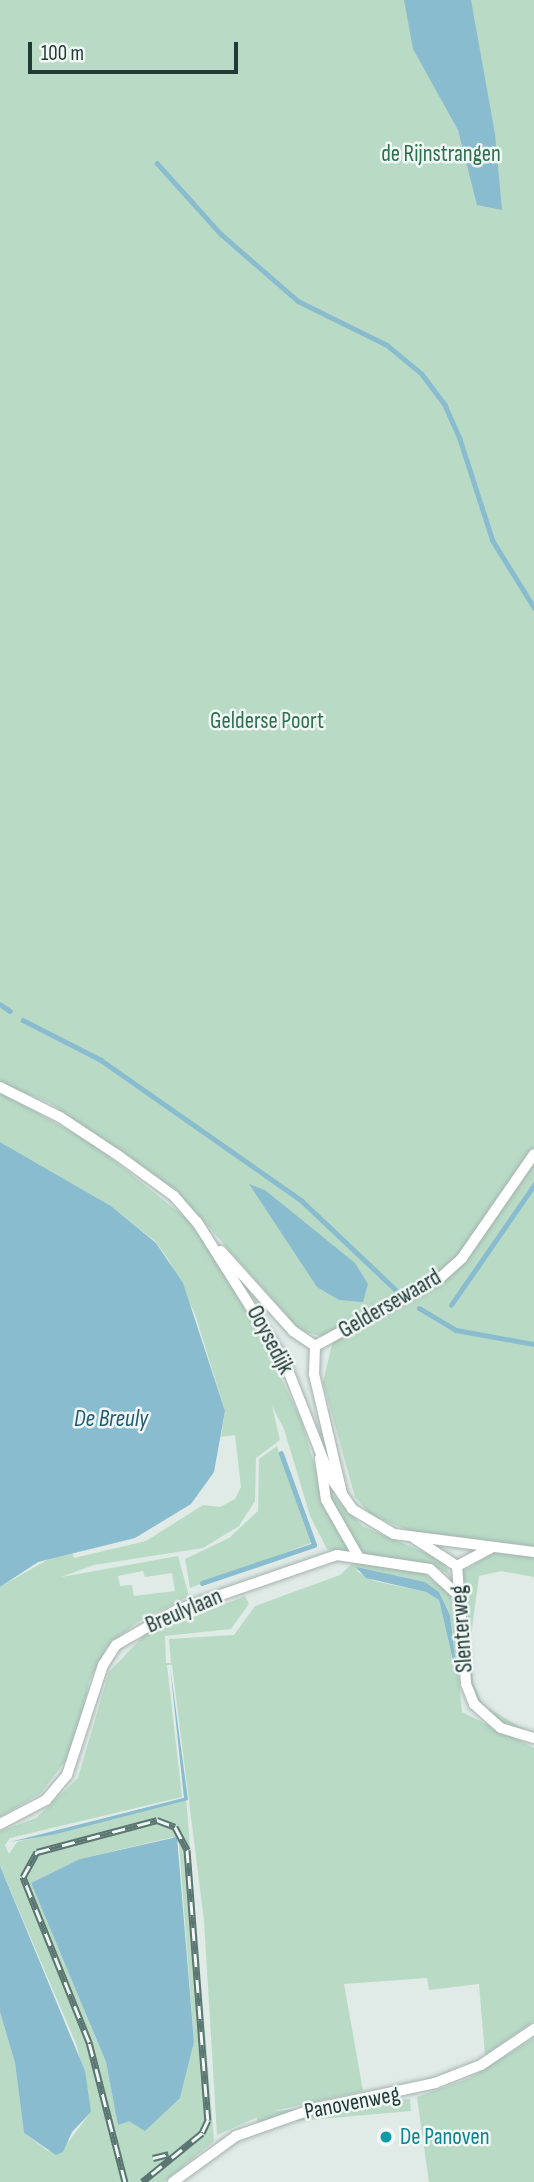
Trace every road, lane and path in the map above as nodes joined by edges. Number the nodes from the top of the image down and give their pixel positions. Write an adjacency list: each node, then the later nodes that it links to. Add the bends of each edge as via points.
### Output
1 (0, 1087): 3 (street, Ooysedijk, via 61,1117 174,1196)
2 (534, 1154): 4 (street, Geldersewaard, via 462,1258 440,1278)
3 (216, 1247): 4 (street, via 293,1331); 5 (street, Ooysedijk, via 284,1360)
4 (315, 1346): 6 (street, via 314,1374)
5 (321, 1455): 6 (street, Ooysedijk); 10 (street, via 326,1500)
6 (342, 1494): 7 (street, Ooysedijk, via 365,1520)
7 (411, 1536): 8 (street, Ooysedijk); 11 (street, Slenterweg)
8 (496, 1546): 9 (street, Ooysedijk); 11 (street, Slenterweg)
9 (534, 1552)
10 (358, 1556): 12 (street, Breulylaan, via 430,1569); 14 (street, Breulylaan, via 324,1559 184,1608 116,1645 103,1665 66,1775 46,1800)
11 (457, 1566): 12 (street, Slenterweg)
12 (461, 1598): 13 (street, Slenterweg, via 466,1684 474,1704 501,1728)
13 (534, 1738)
14 (0, 1824)
15 (534, 2029): 16 (street, Panovenweg, via 481,2065 435,2084 313,2109 236,2136)
16 (173, 2182)

